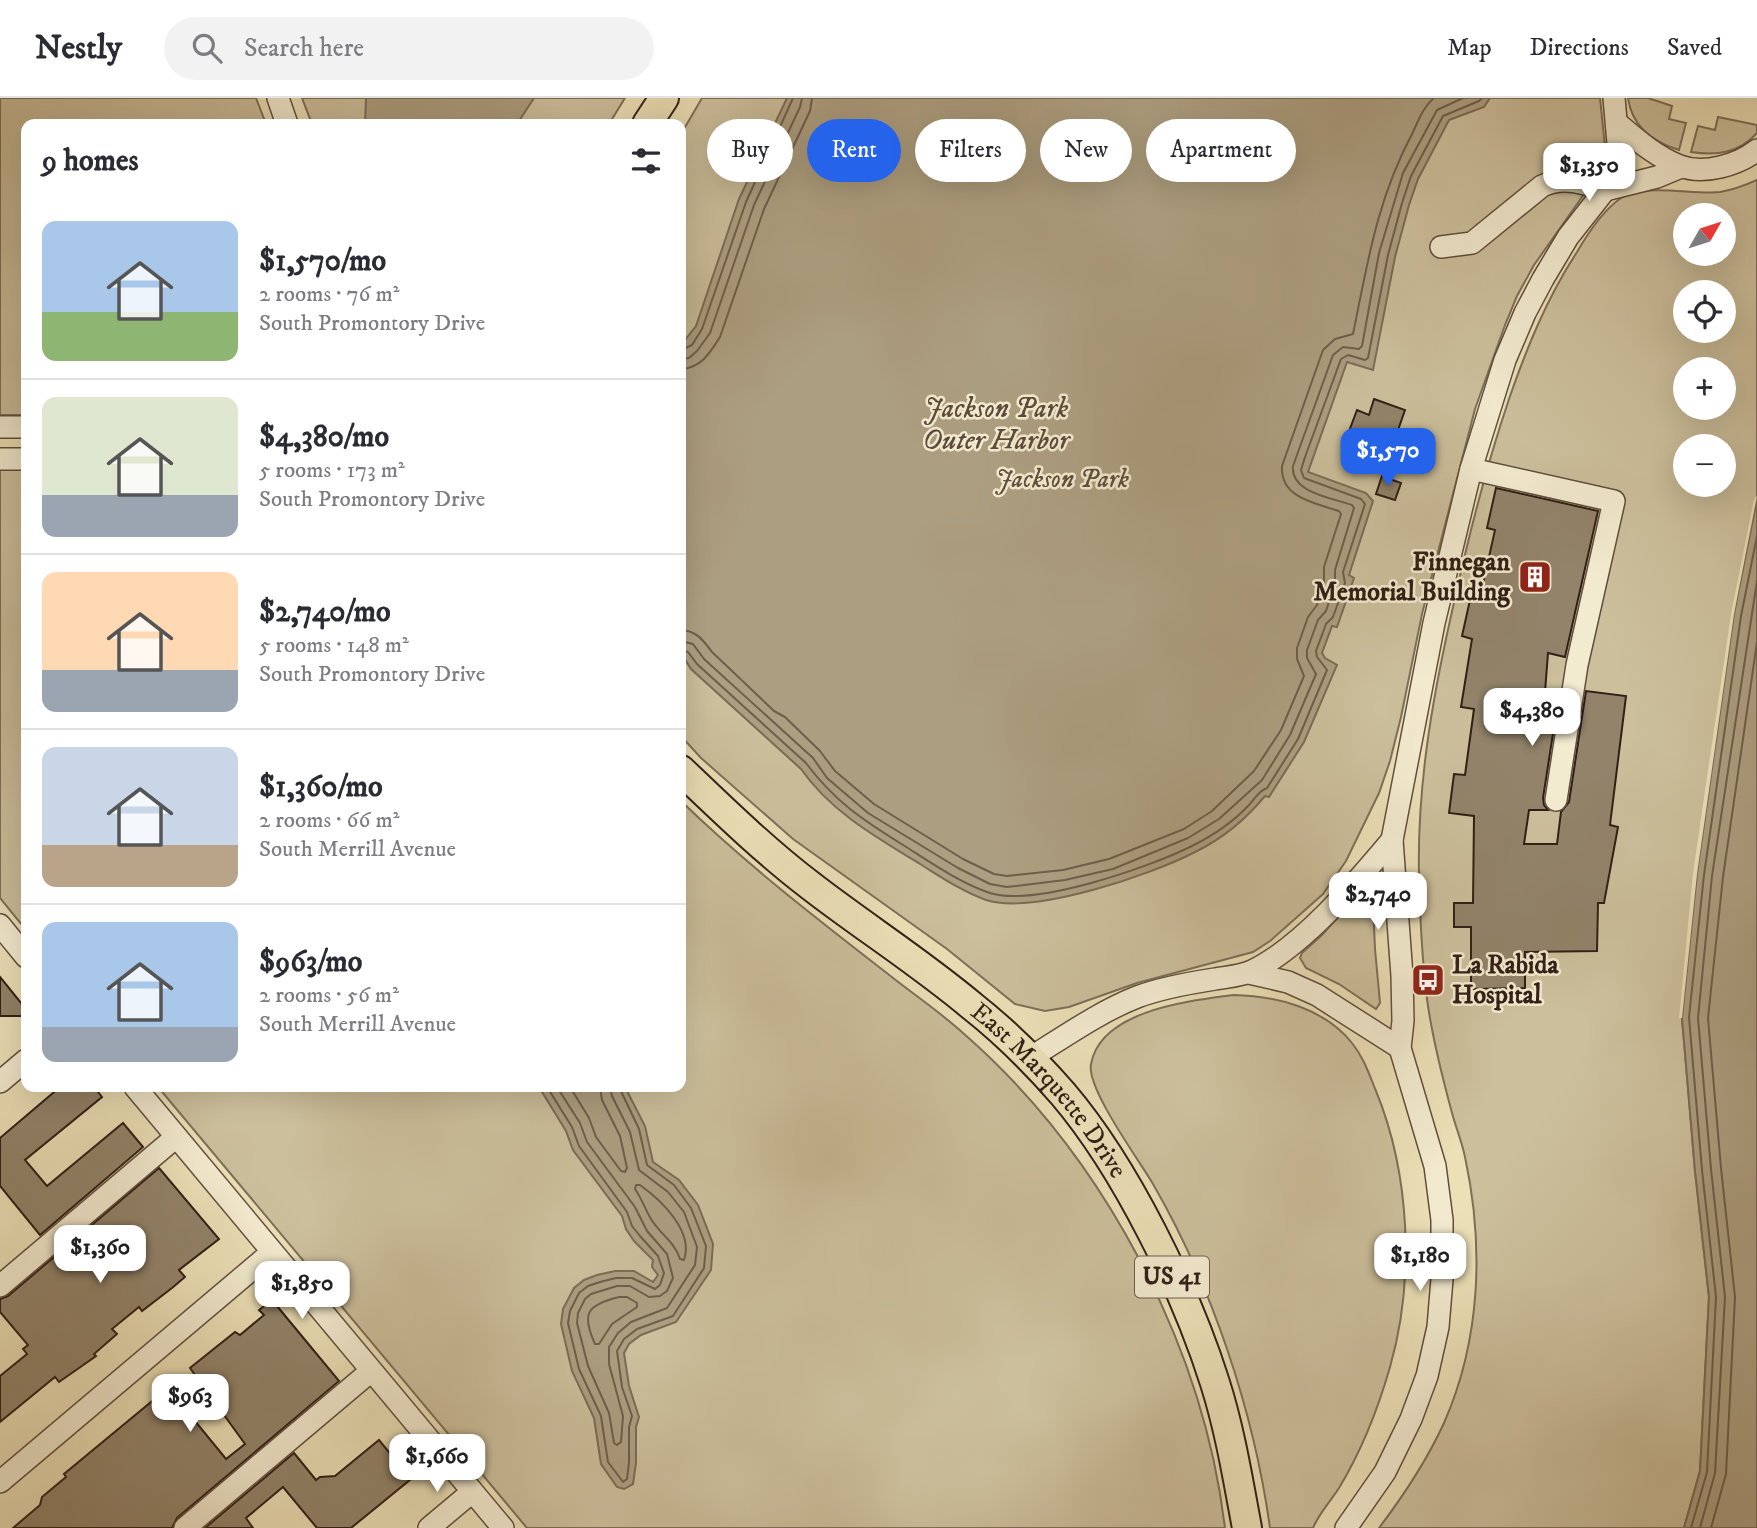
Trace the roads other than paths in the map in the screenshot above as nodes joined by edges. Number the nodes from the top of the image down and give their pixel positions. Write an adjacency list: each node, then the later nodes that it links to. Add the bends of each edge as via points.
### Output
1 (278, 98): 4 (street)
2 (664, 98): 5 (main road)
3 (1615, 98): 6 (street)
4 (285, 119)
5 (650, 119)
6 (1617, 123): 8 (street, via 1647,148); 9 (street, via 1618,143)
7 (1757, 150): 8 (street, via 1733,164)
8 (1681, 167): 9 (street)
9 (1605, 190): 10 (street, via 1553,181 1472,243); 15 (street, via 1568,237 1525,313 1505,359)
10 (1441, 247)
11 (0, 427): 12 (street)
12 (21, 427)
13 (0, 459): 14 (street)
14 (21, 459)
15 (1471, 469): 17 (street, via 1614,501 1577,666); 18 (street, via 1434,623)
16 (686, 775): 23 (main road, East Marquette Drive / US 41, via 811,886 953,990)
17 (1556, 800)
18 (1392, 841): 21 (street, via 1308,930); 22 (street, via 1402,976)
19 (0, 925): 20 (street)
20 (21, 951)
21 (1249, 973): 22 (street, via 1317,995); 23 (street, via 1137,997)
22 (1399, 1048): 37 (street, via 1435,1166 1442,1220 1438,1327 1427,1376 1410,1419 1385,1472)
23 (1030, 1058): 36 (main road, East Marquette Drive / US 41, via 1108,1157 1147,1223 1187,1308 1215,1384)
24 (21, 1064): 25 (street)
25 (0, 1082)
26 (139, 1092): 27 (street)
27 (176, 1137): 28 (street); 29 (street)
28 (271, 1253): 30 (street); 31 (street)
29 (0, 1286)
30 (371, 1371): 32 (street); 33 (street)
31 (0, 1482)
32 (472, 1492): 34 (street); 35 (street)
33 (185, 1528)
34 (429, 1528)
35 (503, 1528)
36 (1247, 1528)
37 (1346, 1528)

